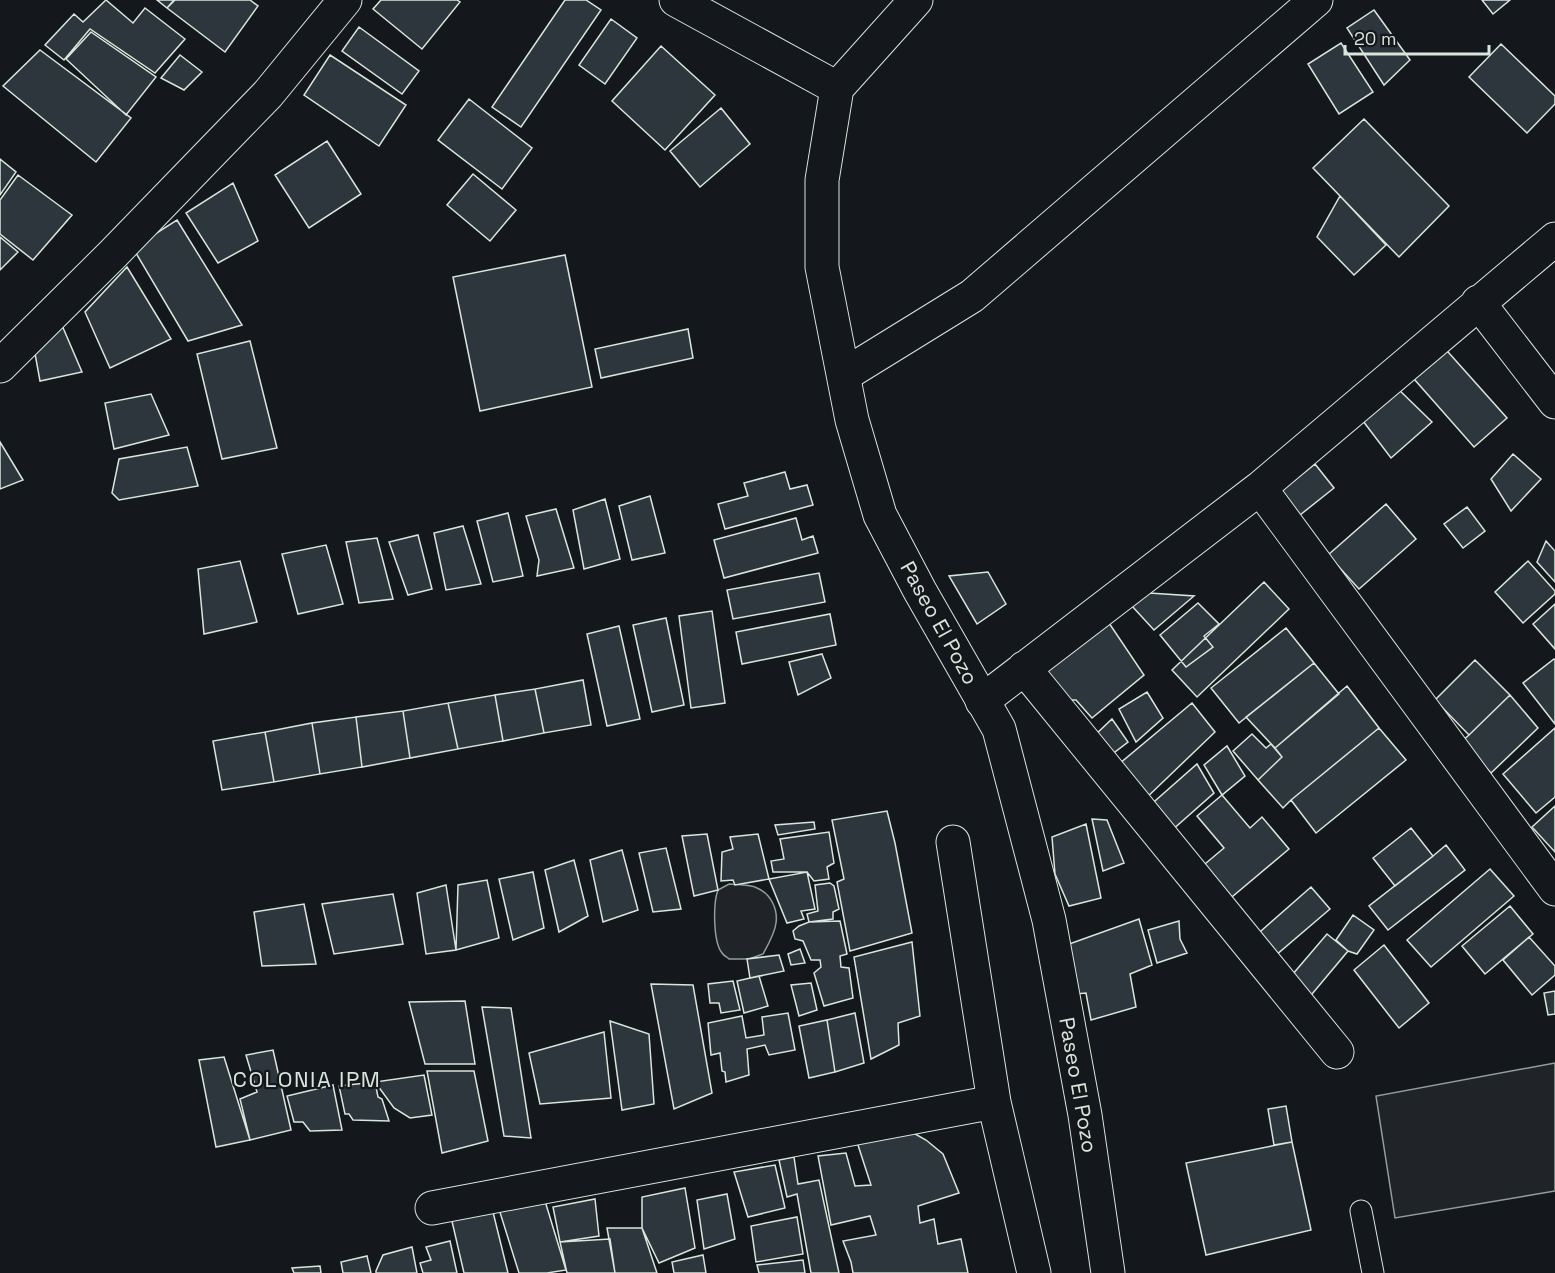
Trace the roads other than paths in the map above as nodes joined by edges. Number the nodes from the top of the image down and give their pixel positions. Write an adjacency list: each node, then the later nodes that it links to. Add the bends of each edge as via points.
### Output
1 (345, 0): 8 (street, via 268,94)
2 (676, 0): 5 (street)
3 (916, 0): 5 (street)
4 (1316, 0): 9 (street, via 972,296)
5 (837, 88): 9 (street, Paseo El Pozo, via 822,180 822,267)
6 (1555, 239): 7 (street)
7 (1478, 303): 10 (street); 11 (street)
8 (0, 366)
9 (844, 375): 13 (street, Paseo El Pozo, via 852,420 880,515)
10 (1555, 402)
11 (1260, 488): 12 (street); 15 (street)
12 (1024, 668): 13 (street); 16 (street)
13 (982, 700): 21 (street, Paseo El Pozo, via 999,729 1049,920 1085,1115)
14 (952, 842): 17 (street)
15 (1555, 889)
16 (1338, 1052)
17 (994, 1102): 18 (street); 20 (street)
18 (432, 1208)
19 (1361, 1211): 22 (lane)
20 (1034, 1273)
21 (1108, 1273)
22 (1373, 1273)

